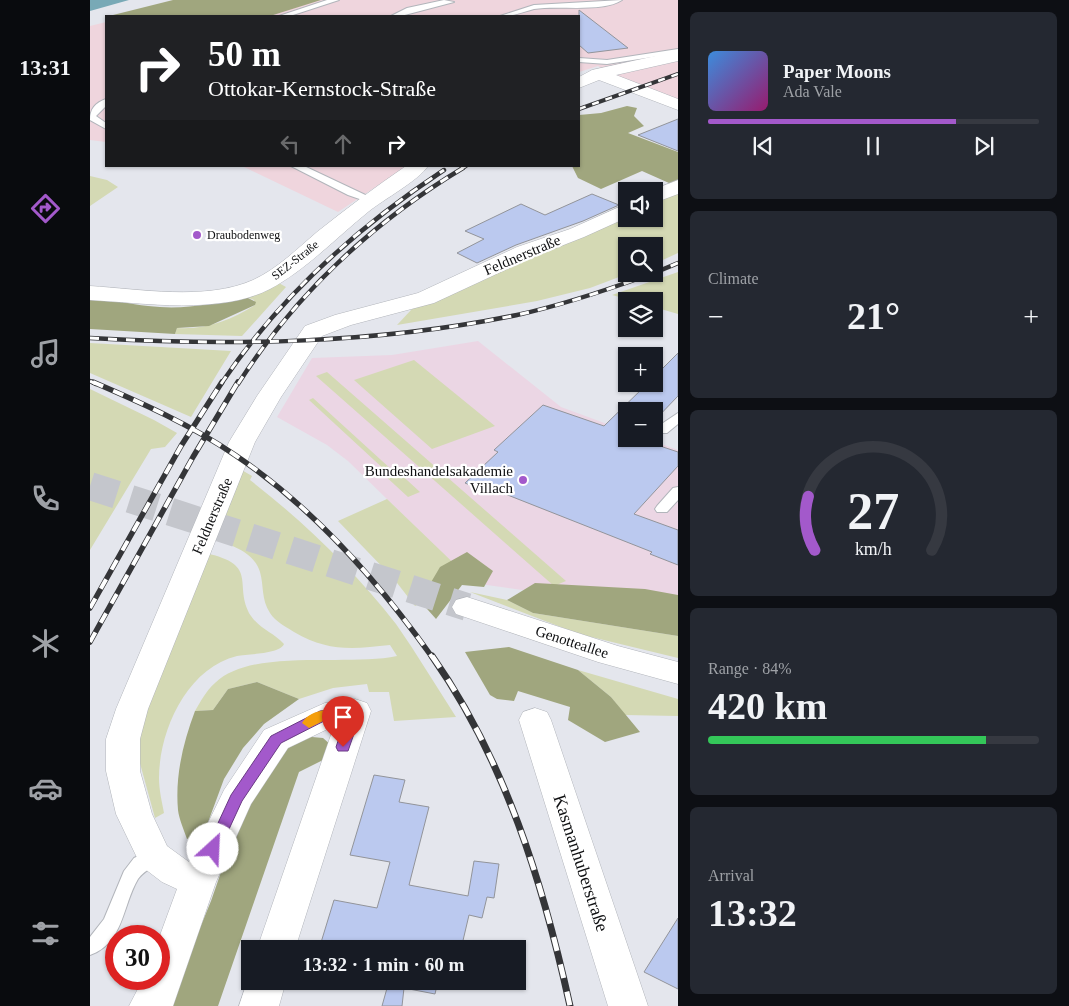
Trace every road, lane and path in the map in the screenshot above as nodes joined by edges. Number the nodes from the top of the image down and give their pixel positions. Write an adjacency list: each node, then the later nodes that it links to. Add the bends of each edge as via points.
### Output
1 (335, 0): 6 (lane)
2 (448, 0): 7 (lane, via 450,2)
3 (527, 0): 5 (lane)
4 (618, 0): 5 (lane)
5 (534, 7): 8 (lane)
6 (286, 15)
7 (398, 15)
8 (507, 15)
9 (678, 51): 11 (lane, via 607,62)
10 (678, 56): 12 (street)
11 (580, 60)
12 (598, 74): 13 (street); 14 (street)
13 (580, 83)
14 (673, 99)
15 (105, 103): 16 (lane, via 92,116)
16 (105, 126)
17 (298, 167): 21 (lane)
18 (418, 167): 21 (street, SEZ-Straße)
19 (678, 186): 20 (street)
20 (663, 193)
21 (370, 200): 23 (street, SEZ-Straße, via 280,273 246,290 185,299)
22 (618, 214): 31 (street, Feldnerstraße, via 426,298 313,331 242,442 132,709 123,740 123,771 134,814)
23 (90, 293)
24 (678, 417): 25 (lane)
25 (663, 429)
26 (678, 490): 27 (lane)
27 (662, 509)
28 (467, 607): 29 (street, Genotteallee)
29 (678, 673)
30 (535, 720): 38 (street, Kasmanhuberstraße)
31 (154, 856): 32 (street, Feldnerstraße, via 175,872); 34 (lane, via 138,866 108,930)
32 (198, 882): 33 (street, via 236,799 276,739 325,715 355,711); 36 (street, via 155,1001)
33 (279, 940)
34 (90, 947)
35 (263, 990): 37 (street)
36 (149, 1006)
37 (258, 1006)
38 (628, 1006)

